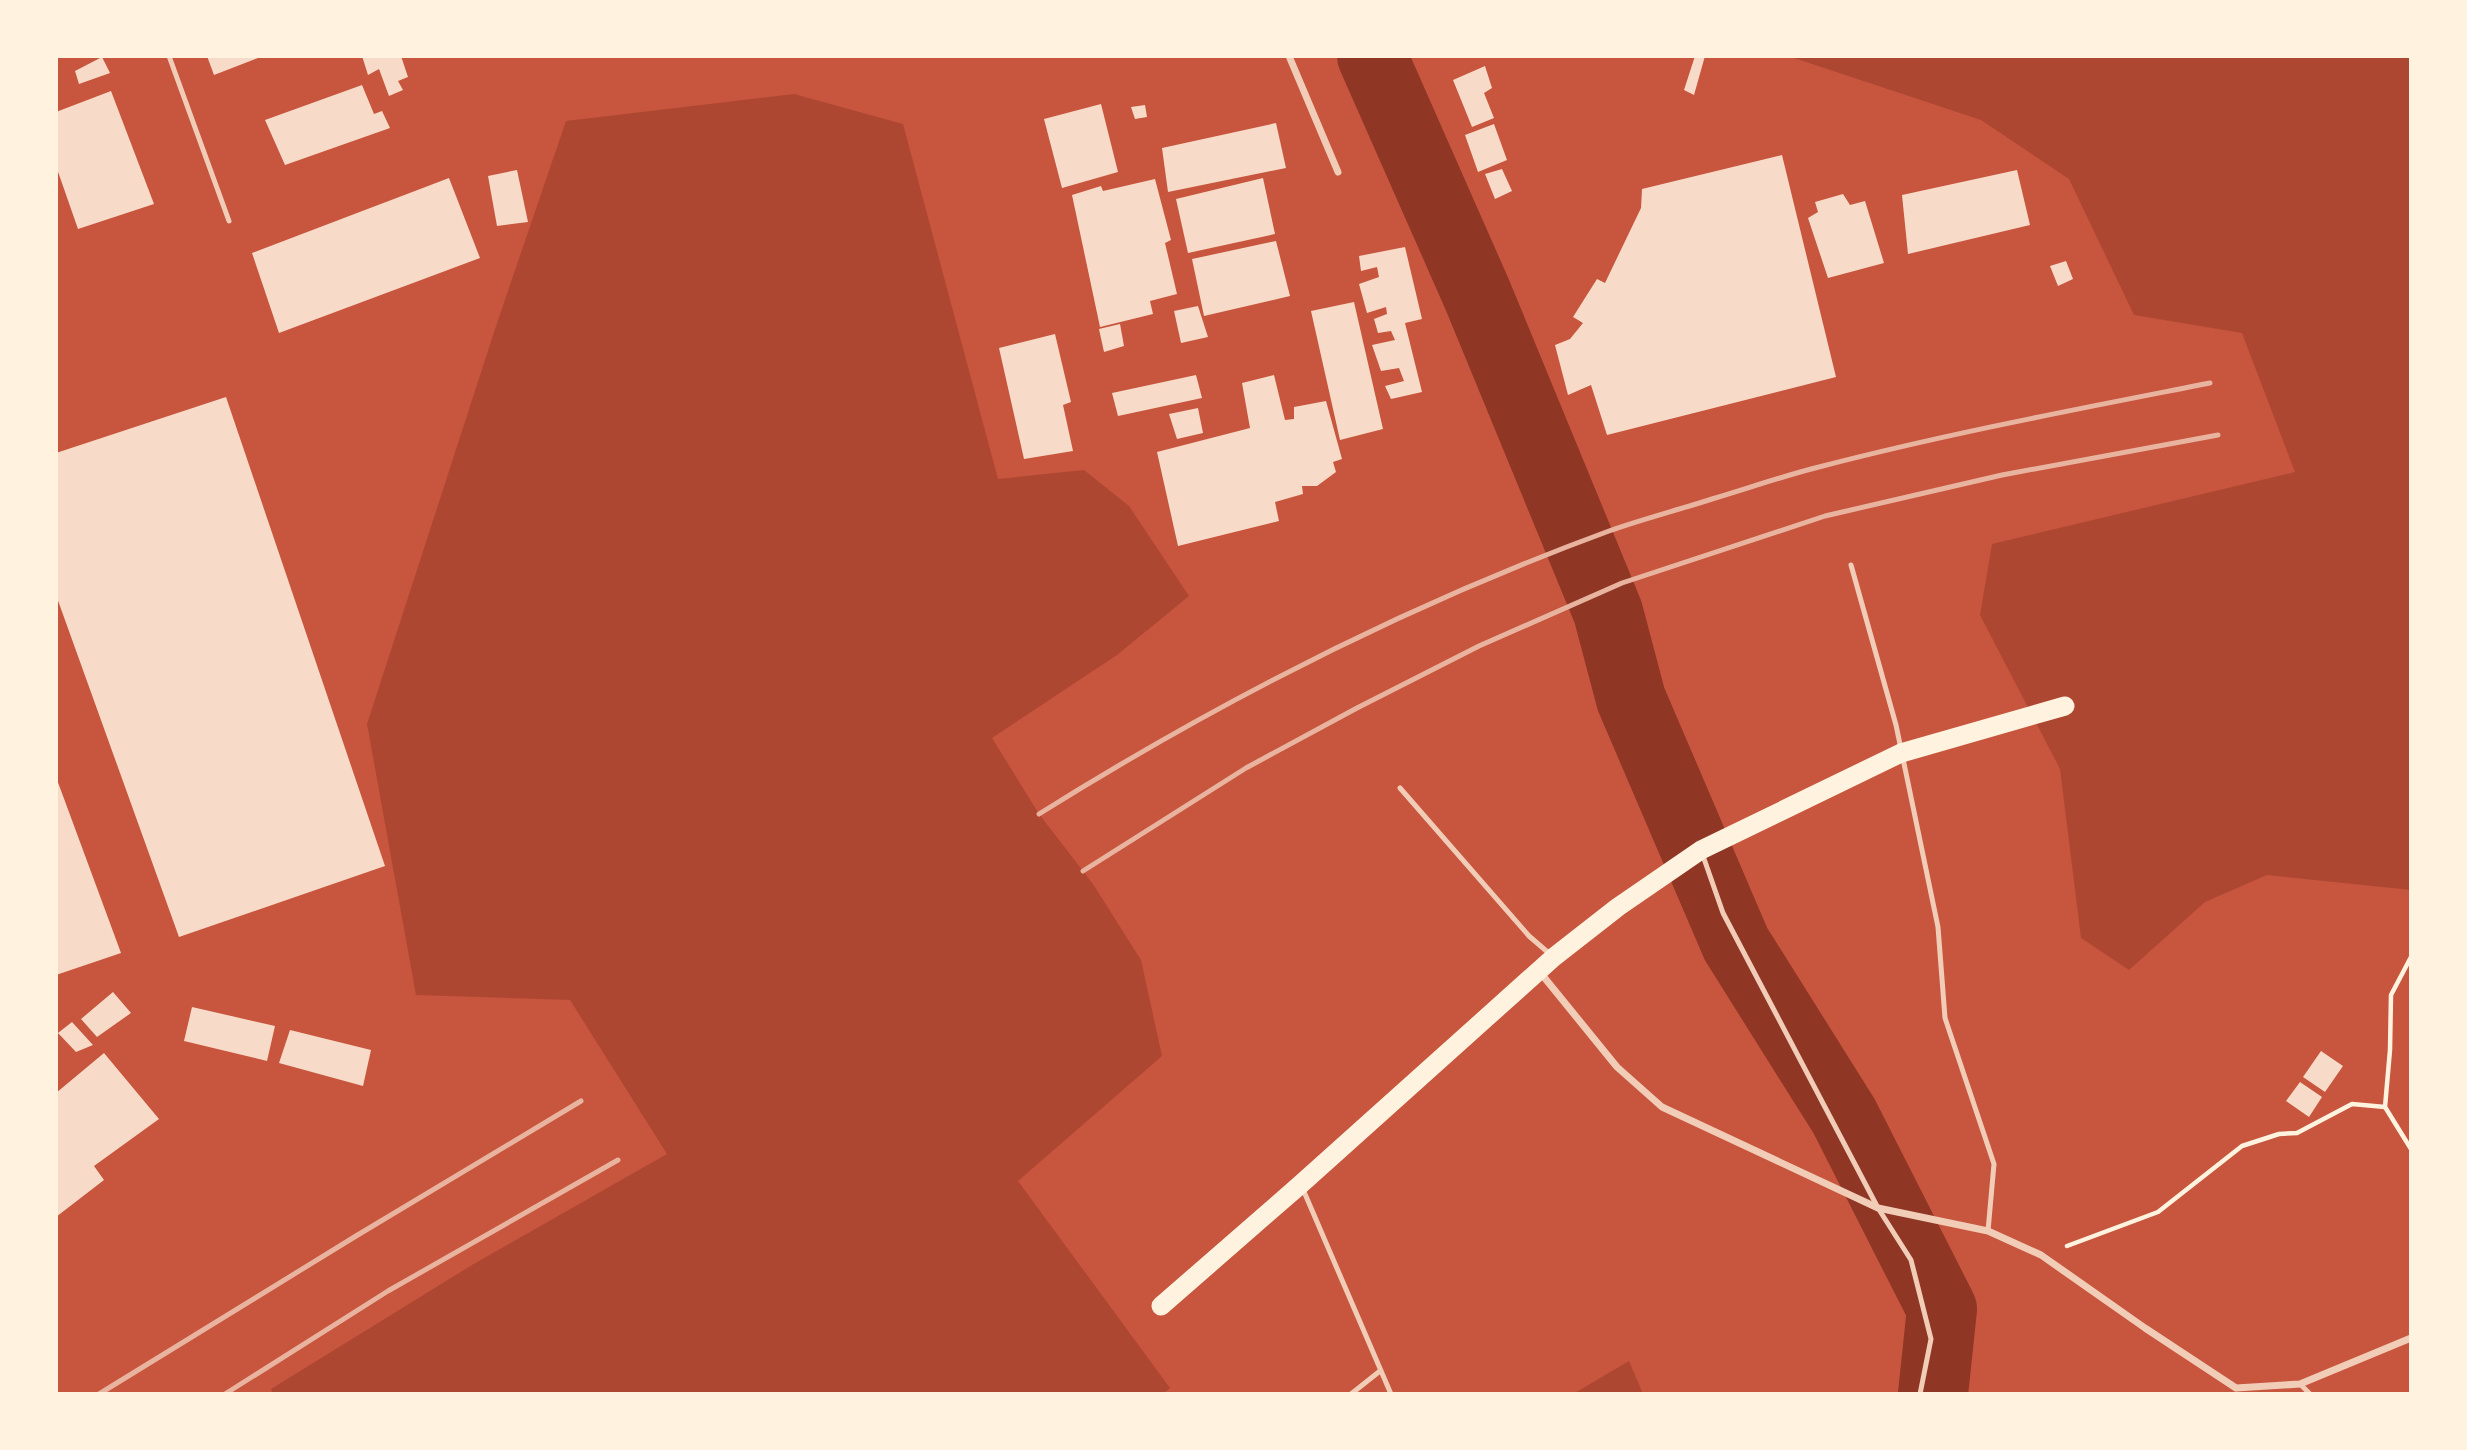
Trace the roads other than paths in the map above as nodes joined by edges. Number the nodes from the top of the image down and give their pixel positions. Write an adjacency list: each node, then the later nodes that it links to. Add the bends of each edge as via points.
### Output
1 (169, 56): 4 (lane)
2 (1289, 56): 3 (street)
3 (1338, 172)
4 (229, 221)
5 (1851, 565): 7 (lane)
6 (2065, 706): 7 (highway)
7 (1901, 753): 9 (highway); 14 (lane, via 1938,927 1945,1018 1994,1164)
8 (1400, 788): 10 (lane, via 1530,936)
9 (1701, 849): 10 (highway); 13 (lane, via 1723,913)
10 (1554, 957): 11 (highway)
11 (1539, 971): 12 (highway); 13 (street, via 1617,1067 1662,1107)
12 (1301, 1184): 15 (highway); 17 (lane)
13 (1878, 1208): 14 (street); 22 (lane, via 1911,1260 1931,1339)
14 (1988, 1231): 19 (street, via 2041,1255)
15 (1161, 1306)
16 (2411, 1338): 18 (street)
17 (1380, 1371): 20 (lane); 21 (lane)
18 (2300, 1384): 19 (street); 23 (lane)
19 (2235, 1391)
20 (1351, 1394)
21 (1391, 1394)
22 (1920, 1394)
23 (2310, 1394)

